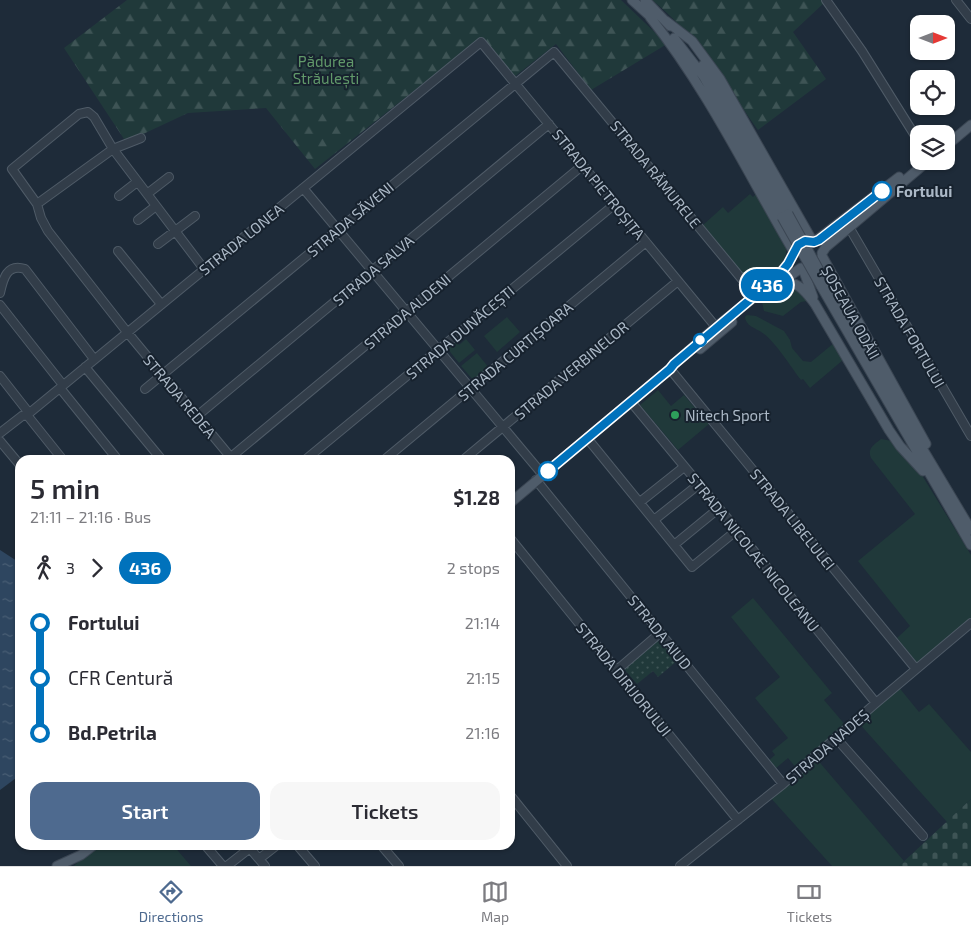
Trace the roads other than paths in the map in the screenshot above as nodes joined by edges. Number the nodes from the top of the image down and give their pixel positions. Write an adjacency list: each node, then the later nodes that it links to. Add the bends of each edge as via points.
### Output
1 (632, 0): 5 (main road, ȘOSEAUA ODĂII)
2 (645, 0): 7 (main road, ȘOSEAUA ODĂII)
3 (826, 0): 14 (street)
4 (956, 0): 6 (street)
5 (650, 16): 31 (main road, ȘOSEAUA ODĂII, via 672,36 704,77); 41 (main road, via 703,90)
6 (971, 19)
7 (666, 21): 31 (main road, ȘOSEAUA ODĂII, via 711,78); 34 (main road, via 692,41 720,79)
8 (481, 42): 10 (street, STRADA PIETROȘIȚA); 24 (street, STRADA LONEA)
9 (556, 53): 10 (street, STRADA SĂVENI, via 552,52); 49 (street, STRADA RĂMURELE)
10 (515, 83): 12 (street, STRADA PIETROȘIȚA); 35 (street, STRADA SĂVENI)
11 (971, 118): 15 (main road)
12 (549, 124): 19 (street, STRADA PIETROȘIȚA); 45 (street, STRADA SALVA)
13 (971, 125): 17 (main road)
14 (910, 128)
15 (955, 131)
16 (141, 138): 18 (street)
17 (955, 138)
18 (113, 149): 23 (street); 27 (street); 27 (street, STRADA REDEA, via 88,112 72,120 12,169)
19 (583, 165): 28 (street, STRADA PIETROȘIȚA); 53 (street, STRADA ALDENI)
20 (910, 169): 33 (main road)
21 (917, 170): 33 (main road)
22 (169, 177): 25 (street)
23 (138, 182): 25 (street); 26 (street)
24 (303, 188): 35 (street, STRADA AIUD); 44 (street, STRADA LONEA)
25 (147, 194): 29 (street)
26 (119, 196)
27 (37, 204): 55 (street, STRADA REDEA, via 48,231)
28 (615, 204): 37 (street, STRADA PIETROȘIȚA); 56 (street, STRADA DUNĂCEȘTI)
29 (156, 206): 32 (street); 36 (street)
30 (195, 216): 36 (street)
31 (785, 216): 86 (main road, ȘOSEAUA ODĂII, bridge)
32 (138, 220)
33 (845, 227): 34 (main road, via 819,234); 38 (main road); 42 (main road); 47 (main road, via 828,252 829,264); 70 (street, STRADA FORTULUI)
34 (805, 228): 38 (main road)
35 (338, 230): 45 (street, STRADA AIUD); 60 (street, STRADA SĂVENI)
36 (175, 231): 39 (street); 44 (street)
37 (646, 242): 46 (street, STRADA PIETROȘIȚA); 63 (street, STRADA CURTIȘOARA)
38 (814, 242): 41 (main road, via 801,242); 42 (main road)
39 (158, 244)
40 (118, 251): 50 (street)
41 (794, 253): 43 (main road, via 795,262); 49 (main road)
42 (822, 255): 43 (main road, via 817,266); 47 (main road)
43 (802, 268): 49 (main road); 51 (main road)
44 (204, 270): 50 (street, STRADA LONEA)
45 (372, 271): 53 (street, STRADA AIUD); 67 (street, STRADA SALVA)
46 (678, 281): 54 (street, STRADA PIETROȘIȚA); 68 (street, STRADA VERBINELOR)
47 (839, 287): 86 (main road, via 913,419)
48 (0, 293): 57 (street, via 7,273 13,268 25,269)
49 (760, 295): 51 (main road, via 795,283); 54 (main road); 59 (main road, via 688,358)
50 (161, 304): 55 (street, STRADA LONEA)
51 (815, 304): 86 (main road, via 889,430)
52 (0, 305): 62 (street)
53 (406, 312): 56 (street, STRADA AIUD); 77 (street, STRADA ALDENI)
54 (716, 327): 59 (main road)
55 (127, 332): 57 (street, STRADA LONEA); 60 (street, STRADA REDEA)
56 (438, 350): 63 (street, STRADA AIUD); 78 (street, STRADA DUNĂCEȘTI)
57 (94, 359): 58 (street, STRADA LONEA)
58 (85, 366): 62 (street, STRADA LONEA); 75 (street)
59 (670, 369): 65 (main road); 98 (street, STRADA LIBELULEI)
60 (162, 375): 64 (street, STRADA SĂVENI); 67 (street, STRADA REDEA)
61 (0, 376): 66 (street)
62 (61, 386): 66 (street, STRADA LONEA); 74 (street)
63 (470, 388): 68 (street, STRADA AIUD); 79 (street, STRADA CURTIȘOARA)
64 (145, 389)
65 (631, 402): 71 (main road); 82 (street, STRADA NICOLAE NICOLEANU)
66 (28, 414): 69 (street, STRADA LONEA); 73 (street)
67 (197, 416): 76 (street, STRADA REDEA)
68 (502, 427): 80 (street, STRADA VERBINELOR); 83 (street, STRADA AIUD)
69 (0, 434)
70 (971, 436)
71 (586, 440): 83 (main road); 84 (street); 88 (street)
72 (0, 441): 81 (street)
73 (59, 455)
74 (114, 455)
75 (158, 455)
76 (229, 455)
77 (237, 455)
78 (312, 455)
79 (390, 455)
80 (469, 455)
81 (15, 459)
82 (684, 467): 85 (street, STRADA NICOLAE NICOLEANU); 88 (street)
83 (540, 478): 87 (main road); 97 (street, STRADA AIUD)
84 (618, 484)
85 (698, 485): 89 (street, STRADA NICOLAE NICOLEANU); 90 (street)
86 (947, 495): 92 (main road, ȘOSEAUA ODĂII); 95 (main road, ȘOSEAUA ODĂII)
87 (515, 498)
88 (640, 502): 90 (street)
89 (718, 509): 91 (street, STRADA NICOLAE NICOLEANU); 94 (street)
90 (654, 520): 94 (street)
91 (737, 530): 94 (street, via 692,567); 100 (street, STRADA NICOLAE NICOLEANU)
92 (971, 530)
93 (515, 544): 99 (street, STRADA DIRIJORULUI)
94 (674, 545)
95 (971, 545)
96 (971, 623): 98 (street, STRADA NADEȘ)
97 (660, 633): 99 (street); 102 (street, STRADA AIUD)
98 (916, 669): 100 (street, STRADA NADEȘ)
99 (617, 670): 104 (street, STRADA DIRIJORULUI)
100 (876, 703): 101 (street, STRADA NADEȘ)
101 (836, 738): 102 (street, STRADA NADEȘ); 105 (street)
102 (783, 784): 104 (street, STRADA NADEȘ)
103 (515, 800): 122 (street)
104 (738, 820): 123 (street, STRADA NADEȘ)
105 (923, 836)
106 (88, 850): 113 (main road)
107 (209, 850): 117 (street)
108 (246, 850): 118 (street)
109 (252, 850): 114 (street)
110 (271, 850): 114 (street)
111 (301, 850): 120 (street)
112 (385, 850): 121 (street)
113 (81, 855): 115 (main road); 116 (main road)
114 (259, 859): 119 (street)
115 (57, 866)
116 (69, 866)
117 (223, 866)
118 (227, 866)
119 (265, 866)
120 (315, 866)
121 (399, 866)
122 (567, 866)
123 (680, 866)

